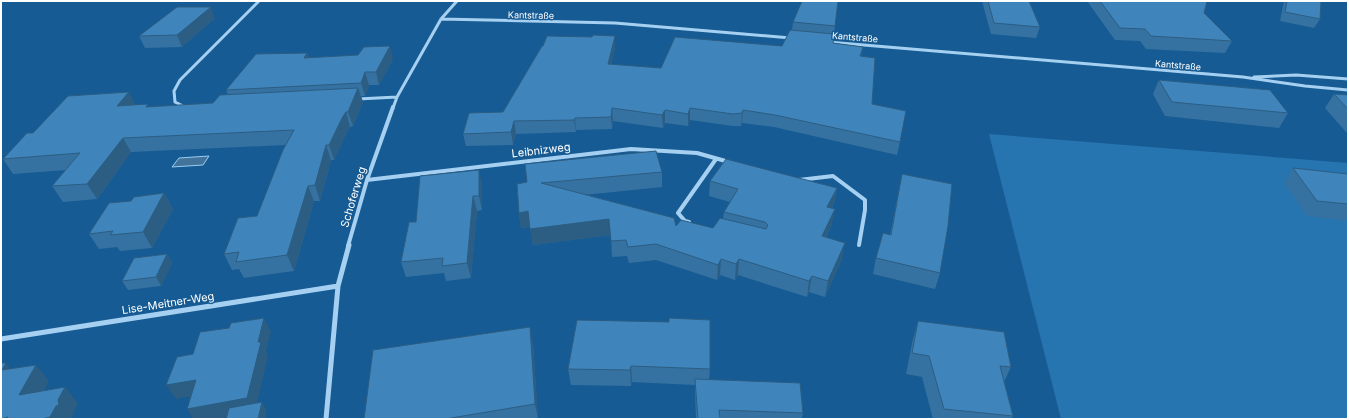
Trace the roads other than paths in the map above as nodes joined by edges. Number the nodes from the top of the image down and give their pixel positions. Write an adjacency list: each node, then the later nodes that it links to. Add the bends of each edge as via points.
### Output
1 (259, 1): 11 (street, via 180,80 174,91 175,102 183,107)
2 (457, 1): 3 (street, Schoferweg)
3 (440, 19): 4 (street, Kantstraße, via 615,23); 9 (street, Schoferweg)
4 (798, 39)
5 (821, 41): 6 (street, Kantstraße)
6 (1243, 77): 7 (street, Kantstraße, via 1296,75); 8 (street, Kantstraße)
7 (1348, 79)
8 (1348, 90)
9 (397, 97): 10 (street); 14 (street, Schoferweg)
10 (351, 100)
11 (190, 107)
12 (716, 159): 13 (street, Leibnizweg); 14 (street, Leibnizweg, via 697,153 630,149); 16 (street, via 678,213 685,221)
13 (737, 165)
14 (367, 180): 18 (street, Schoferweg, via 354,219)
15 (794, 180): 17 (street, via 833,176 865,200)
16 (692, 223)
17 (859, 245)
18 (338, 286): 19 (street, Lise-Meitner-Weg); 20 (street, Schoferweg)
19 (1, 339)
20 (326, 419)

